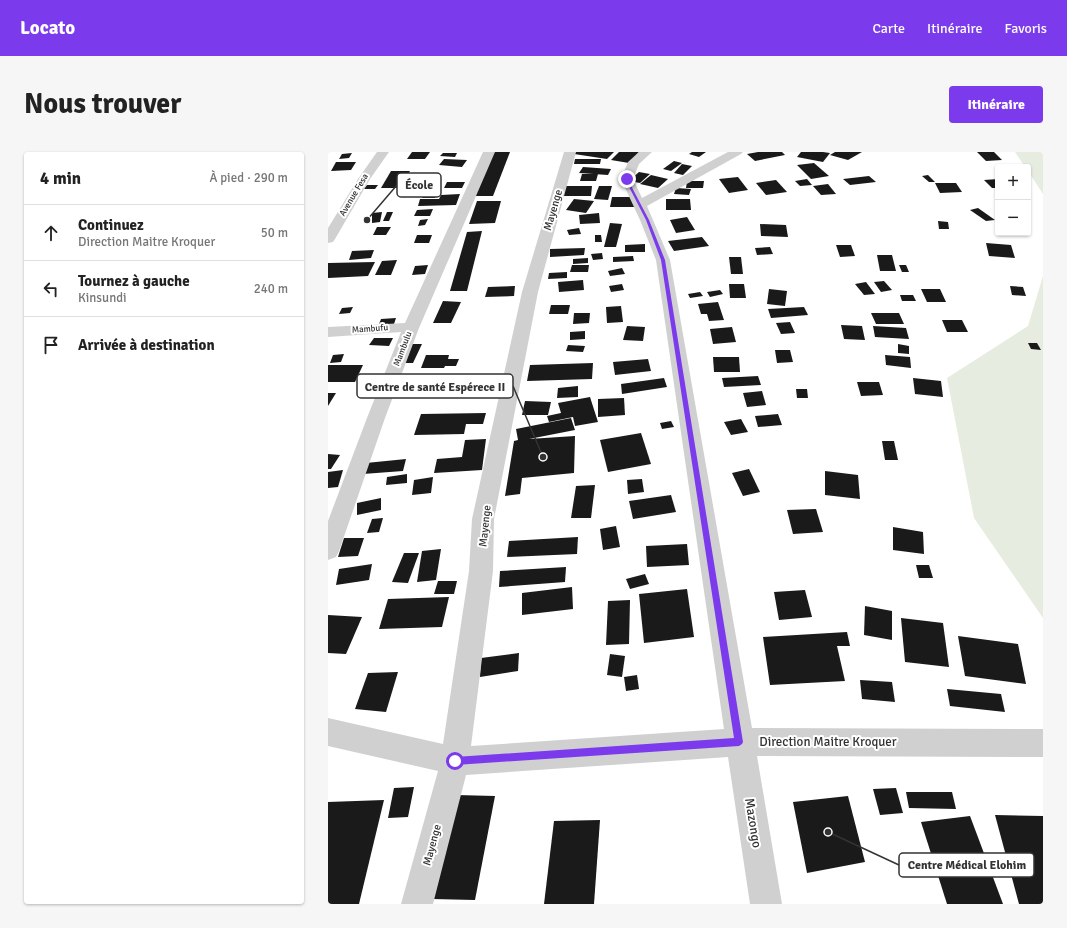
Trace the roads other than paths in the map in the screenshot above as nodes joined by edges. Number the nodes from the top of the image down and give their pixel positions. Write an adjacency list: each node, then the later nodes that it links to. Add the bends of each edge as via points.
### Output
1 (382, 152): 7 (street, Avenue Fesa)
2 (489, 152): 8 (street, Mambulu)
3 (570, 152): 14 (street, Mayenge, via 530,292 483,519 481,572)
4 (646, 152): 6 (street, Mazongo, via 634,162 627,179)
5 (737, 152): 6 (street)
6 (640, 204): 12 (street, Mazongo, via 663,260)
7 (328, 240)
8 (411, 328): 9 (street, Mambufu); 10 (street, Mambulu)
9 (328, 332)
10 (328, 551)
11 (328, 732): 14 (street, Direction Maitre Kroquer)
12 (739, 742): 13 (street, Direction Maitre Kroquer); 14 (street, Direction Maitre Kroquer); 16 (street, Mazongo)
13 (1041, 748)
14 (455, 761): 15 (street, Mayenge)
15 (417, 904)
16 (766, 904)

